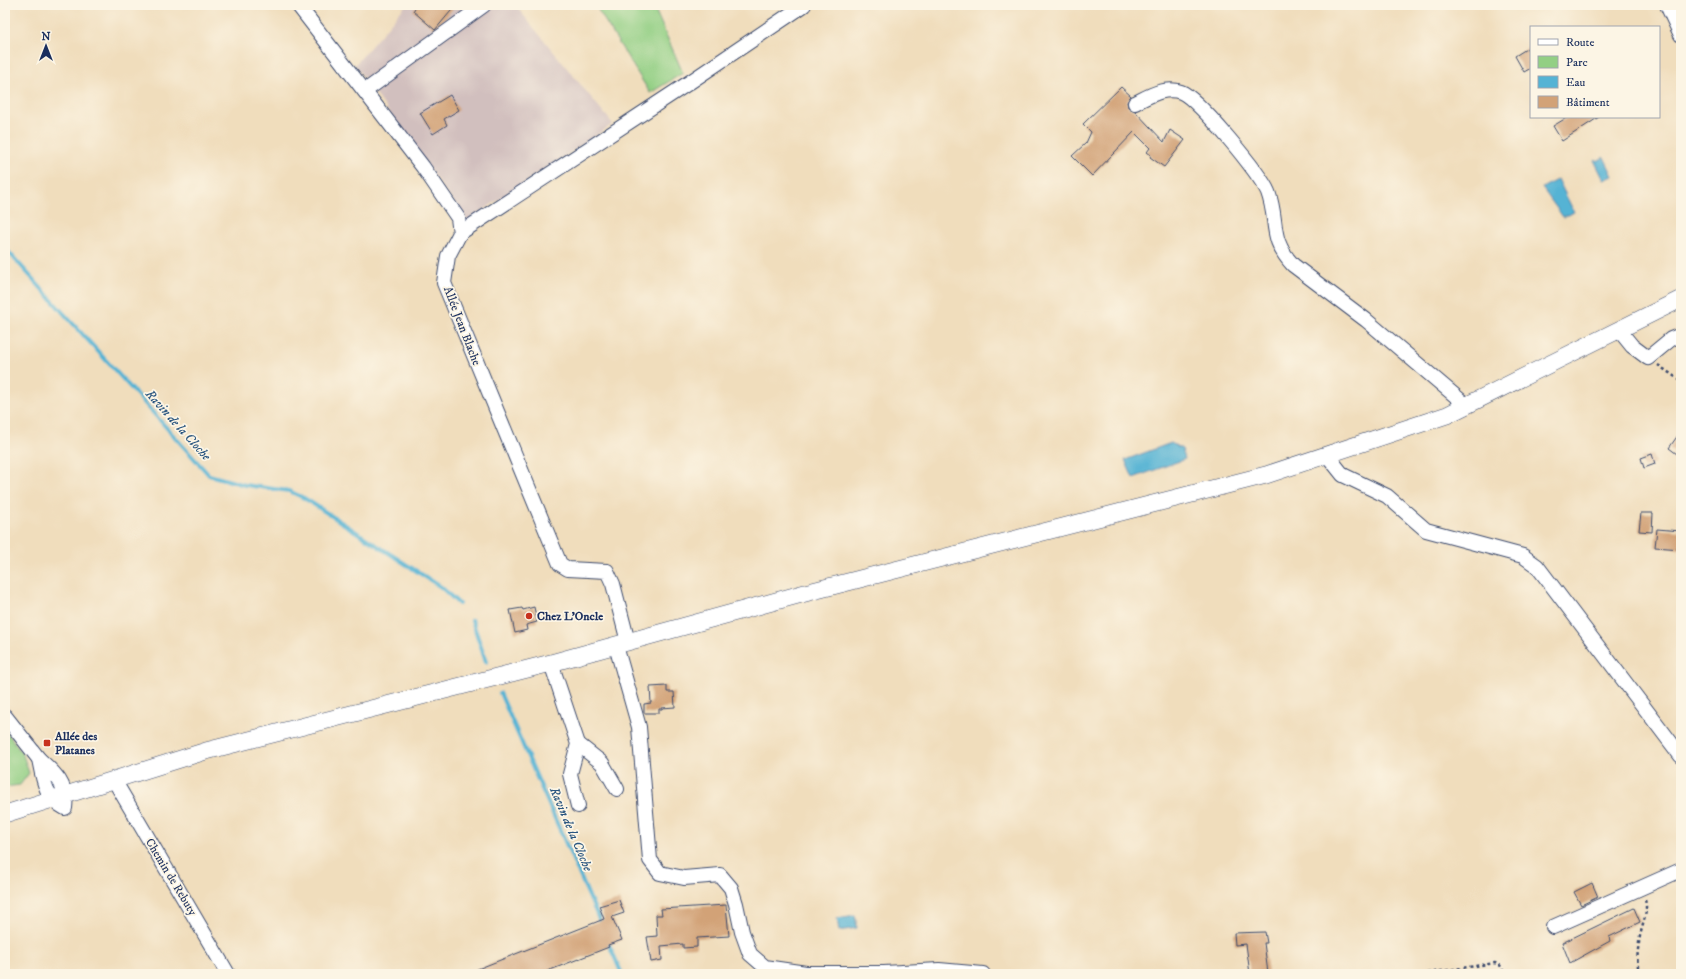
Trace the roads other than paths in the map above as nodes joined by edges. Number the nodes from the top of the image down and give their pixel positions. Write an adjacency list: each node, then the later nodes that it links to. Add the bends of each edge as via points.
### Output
1 (298, 5): 6 (street)
2 (484, 5): 6 (street)
3 (804, 5): 8 (street)
4 (1668, 5): 5 (street)
5 (1681, 34)
6 (365, 91): 8 (street, via 458,218)
7 (1135, 103): 12 (street, via 1170,90 1181,92 1194,100 1228,137 1268,191 1278,245 1284,255)
8 (460, 233): 14 (street, Allée Jean Blache, via 448,256 444,283 560,564 568,569 607,571 613,584)
9 (1681, 299): 10 (main road)
10 (1619, 330): 11 (street, via 1632,346 1656,352); 12 (main road)
11 (1681, 335)
12 (1466, 405): 13 (main road, via 1447,415)
13 (1327, 455): 14 (main road, via 1266,475 805,593); 18 (street, via 1343,475 1386,496 1426,530 1523,556 1537,566)
14 (622, 644): 15 (main road); 28 (street, via 639,727 650,860 660,873 684,878 720,875 731,888 750,954 765,967 806,973 940,970)
15 (551, 663): 17 (street); 19 (main road, via 206,751)
16 (5, 716): 21 (street, via 39,759 59,779 64,788)
17 (578, 744): 20 (street, via 602,763); 22 (street, via 570,774)
18 (1681, 756)
19 (116, 785): 21 (main road); 27 (street, Chemin de Rebuty)
20 (616, 789)
21 (61, 801): 23 (main road); 24 (main road)
22 (578, 806)
23 (5, 814)
24 (5, 826)
25 (1681, 870): 26 (street)
26 (1553, 927)
27 (228, 974)
28 (983, 974)

